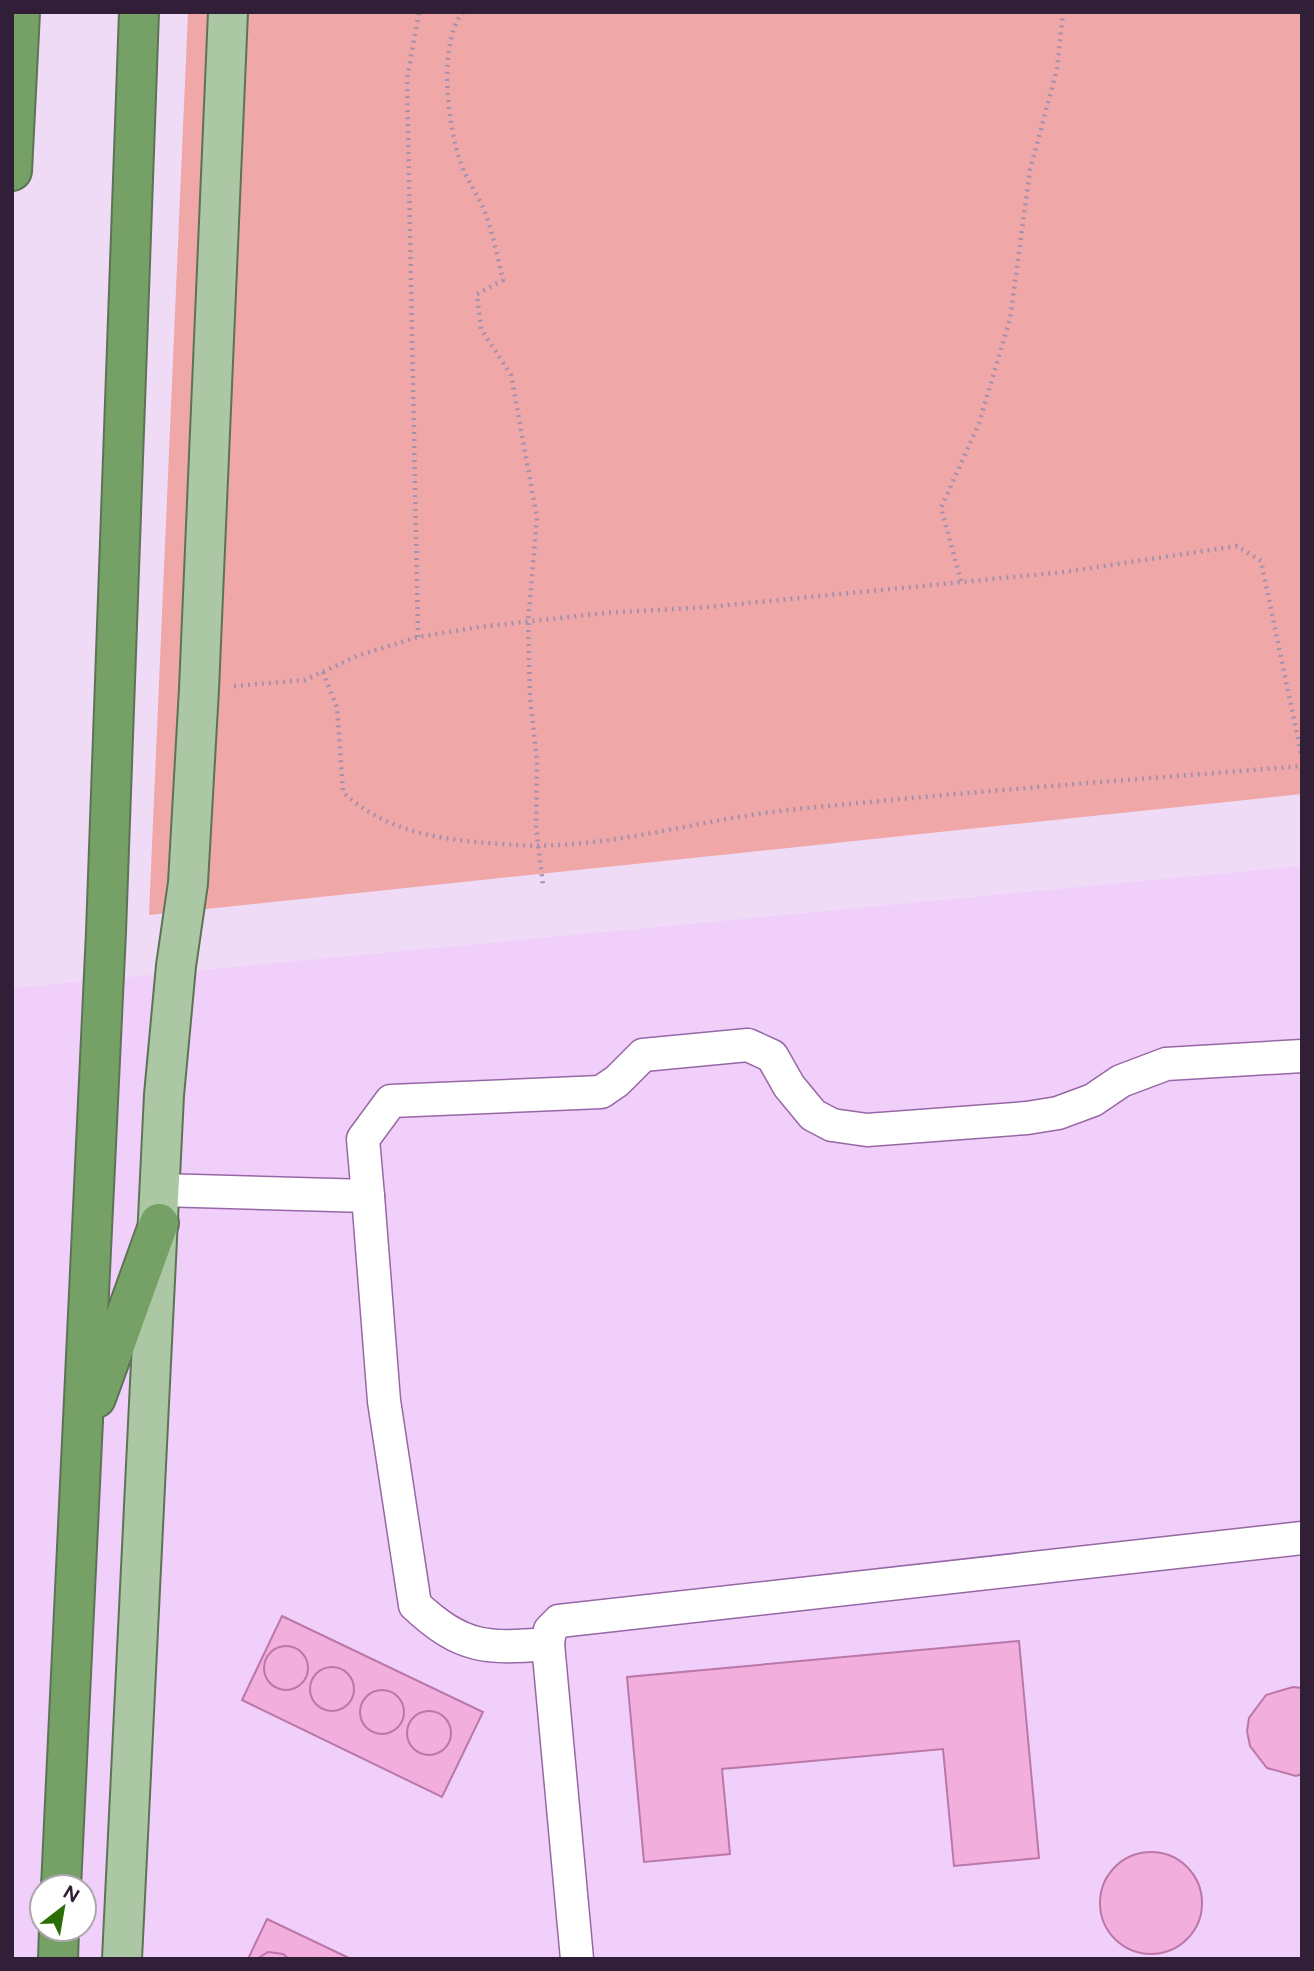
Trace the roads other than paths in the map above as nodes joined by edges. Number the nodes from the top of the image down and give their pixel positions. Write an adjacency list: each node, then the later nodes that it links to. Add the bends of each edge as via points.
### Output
1 (20, 12): 4 (highway)
2 (139, 12): 8 (highway)
3 (228, 12): 7 (main road, via 188,883 164,1095)
4 (12, 171)
5 (1302, 1056): 6 (street, via 1166,1064 1121,1081 1093,1100 1048,1115 867,1130 832,1125 813,1115 772,1056 748,1045 643,1055 601,1092 391,1101 363,1139)
6 (368, 1196): 7 (street); 10 (street, via 384,1401 415,1605 436,1625 461,1639 503,1648)
7 (160, 1207): 8 (highway); 12 (main road)
8 (84, 1433): 11 (highway)
9 (1302, 1538): 10 (street, via 559,1621 550,1630)
10 (548, 1643): 13 (street)
11 (62, 1873)
12 (122, 1959)
13 (577, 1959)

